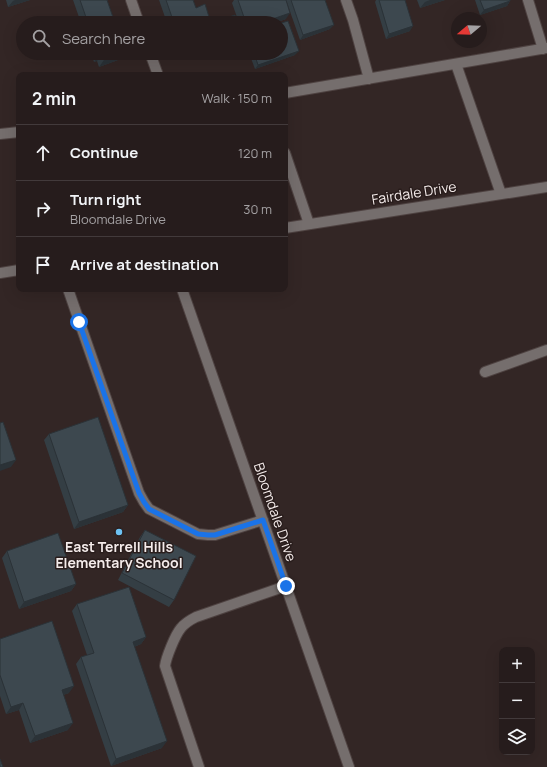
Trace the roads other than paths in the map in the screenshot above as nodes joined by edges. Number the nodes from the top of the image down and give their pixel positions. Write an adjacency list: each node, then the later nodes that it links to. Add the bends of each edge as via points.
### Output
1 (131, 0): 4 (street)
2 (346, 0): 9 (street)
3 (528, 0): 5 (street)
4 (137, 16)
5 (545, 49): 7 (street)
6 (153, 60): 8 (street)
7 (456, 64): 9 (street); 15 (street)
8 (157, 72)
9 (369, 79): 10 (street)
10 (288, 92)
11 (16, 132): 12 (street)
12 (0, 134)
13 (288, 162): 16 (street)
14 (547, 187): 15 (street, Fairdale Drive)
15 (501, 194): 16 (street, Fairdale Drive)
16 (309, 224): 17 (street, Fairdale Drive)
17 (288, 228)
18 (16, 271): 19 (street)
19 (0, 274)
20 (69, 292): 24 (street, via 139,493 149,509 198,534 208,535)
21 (183, 292): 24 (street, Bloomdale Drive)
22 (547, 350): 23 (street)
23 (485, 372)
24 (263, 520): 25 (street, Bloomdale Drive)
25 (286, 586): 26 (street, via 196,617 180,629 165,666); 27 (street, Bloomdale Drive)
26 (199, 767)
27 (349, 767)

